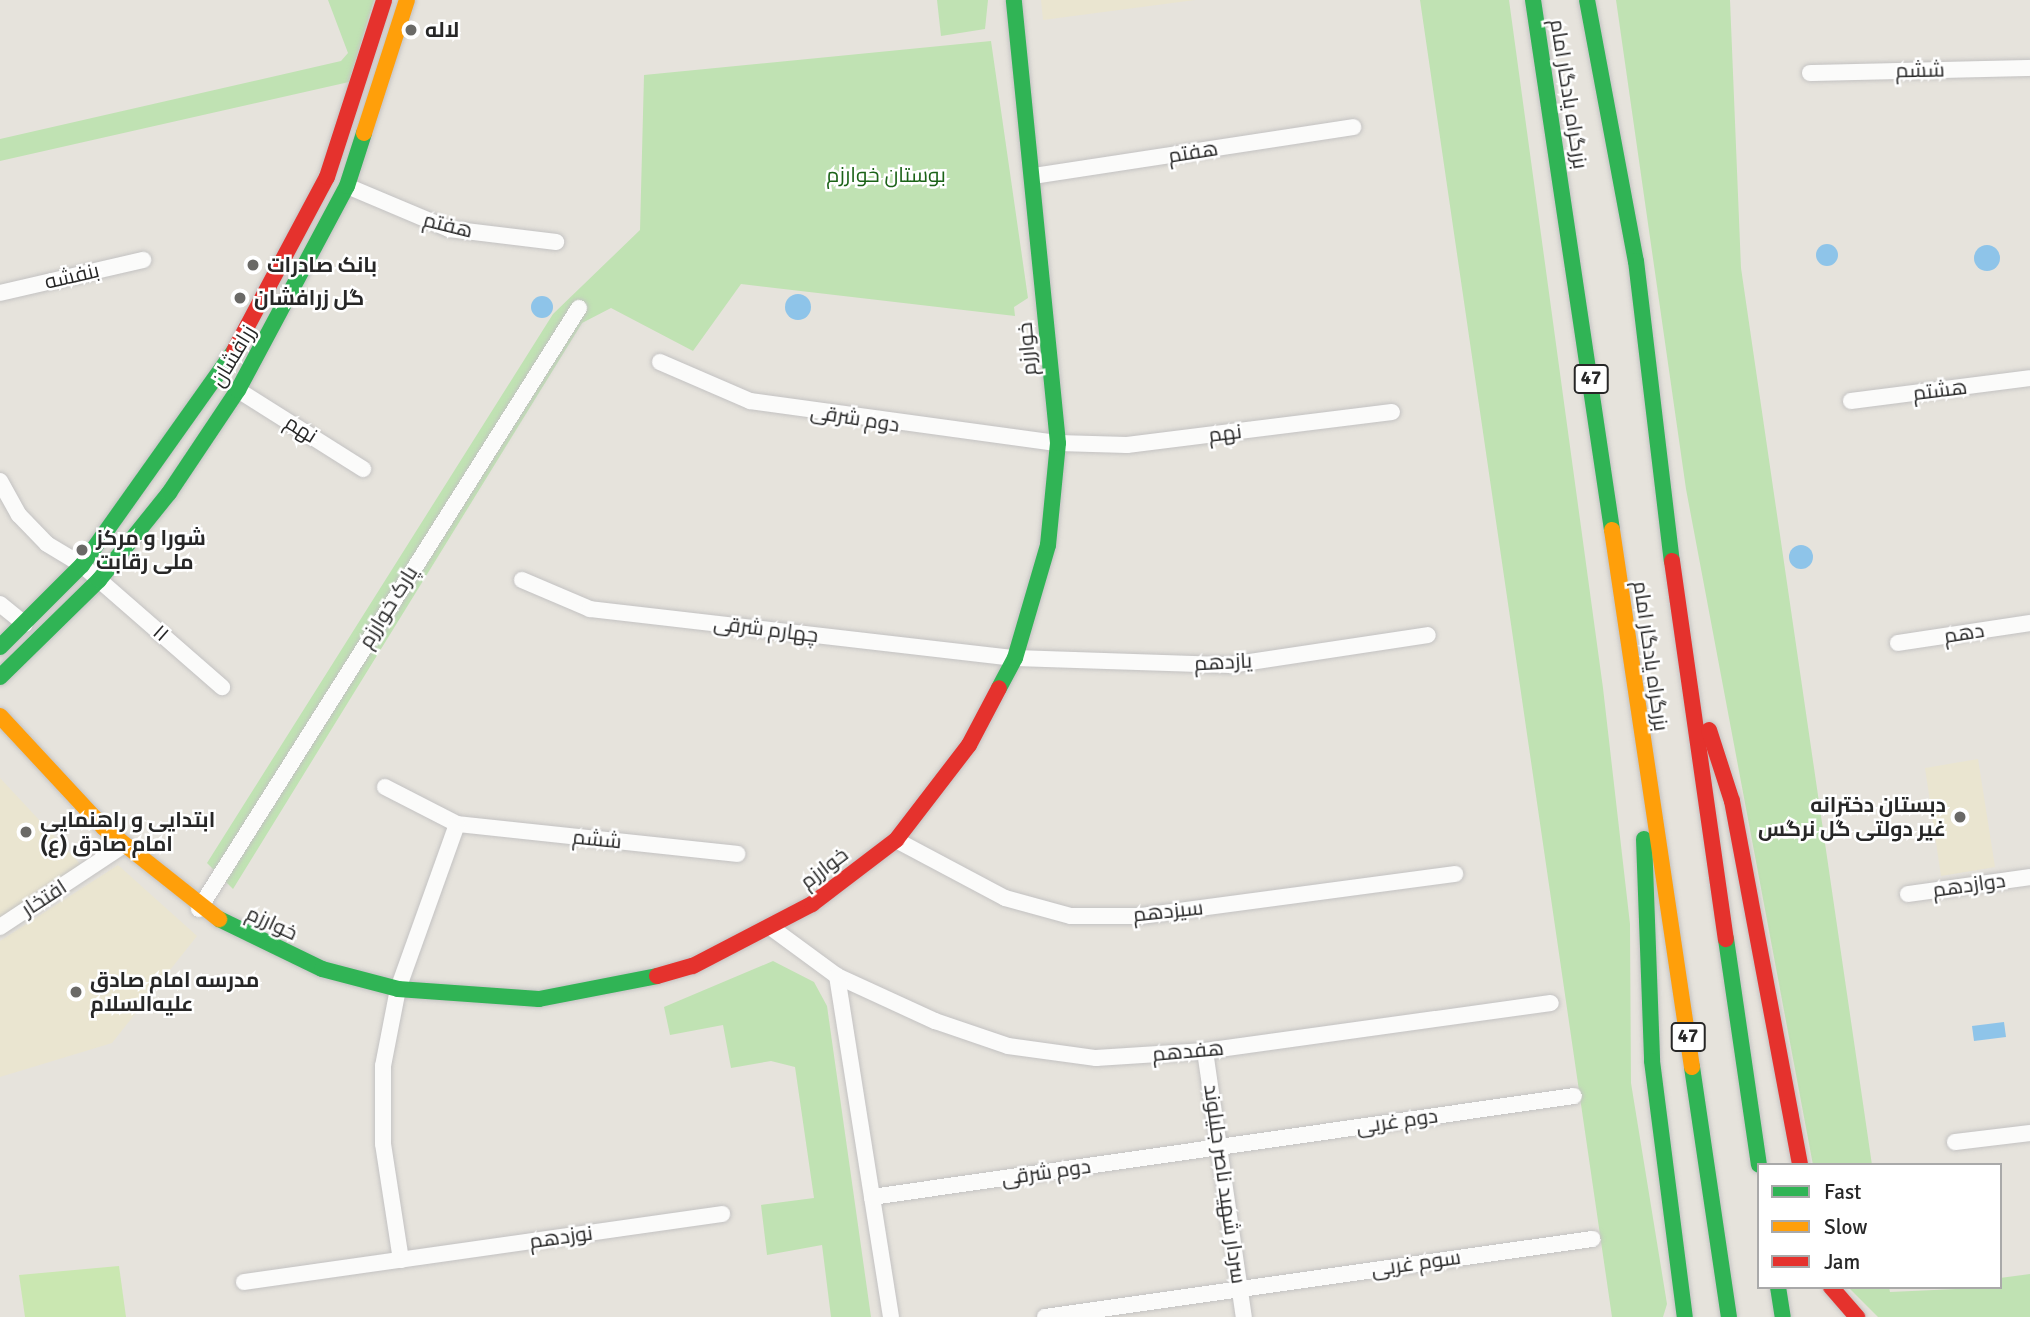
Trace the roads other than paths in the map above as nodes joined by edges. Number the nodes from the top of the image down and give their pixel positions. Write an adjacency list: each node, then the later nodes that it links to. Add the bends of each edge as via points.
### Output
1 (384, 0): 23 (main road, زرافشان, via 327,177 283,268 151,480)
2 (407, 0): 10 (main road, زرافشان)
3 (1014, 0): 9 (main road, خوارزم)
4 (1533, 0): 37 (main road, بزرگراه یادگار امام / 47)
5 (1587, 0): 34 (main road, بزرگراه یادگار امام, via 1636,261 1658,467)
6 (2030, 68): 7 (street, ششم)
7 (1810, 73)
8 (1353, 127): 9 (street, هفتم)
9 (1034, 176): 20 (main road, خوارزم)
10 (347, 186): 11 (street, هفتم, via 449,229); 17 (main road, زرافشان)
11 (556, 242)
12 (143, 260): 13 (street, بنفشه)
13 (0, 293)
14 (579, 308): 46 (street, پارک خوارزم)
15 (660, 362): 20 (street, دوم شرقی, via 750,401)
16 (2030, 378): 18 (street, هشتم)
17 (238, 390): 21 (street, نهم); 24 (main road, زرافشان, via 169,494)
18 (1851, 401)
19 (1392, 412): 20 (street, نهم, via 1127,446)
20 (1058, 443): 32 (main road, خوارزم, via 1048,545)
21 (363, 469)
22 (0, 481): 23 (street, ۱۱, via 19,515 47,544)
23 (82, 565): 24 (street, ۱۱); 28 (main road, زرافشان)
24 (99, 580): 33 (main road, زرافشان); 35 (street, ۱۱)
25 (522, 580): 32 (street, چهارم شرقی, via 590,609)
26 (0, 604): 28 (street)
27 (2030, 622): 30 (street, دهم)
28 (25, 624): 31 (main road, زرافشان)
29 (1428, 635): 32 (street, یازدهم, via 1230,665)
30 (1898, 642)
31 (0, 647)
32 (1015, 658): 40 (main road, خوارزم, via 969,745)
33 (0, 677)
34 (1693, 678): 57 (main road, بزرگراه یادگار امام, via 1703,797); 58 (main road, via 1732,801)
35 (222, 687)
36 (0, 716): 41 (main road, خوارزم)
37 (1644, 758): 69 (main road, via 1651,1061); 73 (main road, بزرگراه یادگار امام / 47)
38 (385, 787): 39 (street, ششم)
39 (457, 824): 42 (street, ششم); 50 (street)
40 (896, 840): 43 (street, سیزدهم, via 1005,898 1071,916 1140,916); 48 (main road, خوارزم)
41 (124, 845): 46 (main road, خوارزم); 47 (street, افتخار)
42 (737, 854)
43 (1455, 874)
44 (2030, 877): 45 (street, دوازدهم)
45 (1908, 894)
46 (199, 909): 50 (main road, خوارزم, via 322,969)
47 (0, 927)
48 (773, 929): 49 (street, هفدهم); 50 (main road, خوارزم, via 694,965 553,997 459,998)
49 (837, 976): 52 (street, هفدهم, via 935,1021 1008,1046 1096,1058); 59 (street)
50 (398, 989): 62 (street, via 383,1066 383,1144)
51 (1550, 1003): 52 (street, هفدهم)
52 (1205, 1051): 56 (street, سردار شهید ناصر جلیلوند)
53 (1574, 1096): 56 (street, دوم غربی)
54 (2030, 1133): 55 (street)
55 (1955, 1142)
56 (1219, 1147): 59 (street, دوم شرقی); 64 (street, سردار شهید ناصر جلیلوند)
57 (1759, 1163)
58 (1800, 1163)
59 (872, 1197): 70 (street)
60 (722, 1214): 62 (street, نوزدهم)
61 (1592, 1239): 64 (street, سوم غربی)
62 (401, 1260): 63 (street, نوزدهم)
63 (244, 1282)
64 (1240, 1288): 71 (street, سوم غربی); 72 (street, سردار شهید ناصر جلیلوند)
65 (1778, 1289): 74 (main road)
66 (1820, 1289): 68 (main road)
67 (1833, 1289): 75 (main road)
68 (1823, 1307)
69 (1683, 1315)
70 (891, 1317)
71 (1045, 1317)
72 (1244, 1317)
73 (1729, 1317)
74 (1783, 1317)
75 (1857, 1317)

